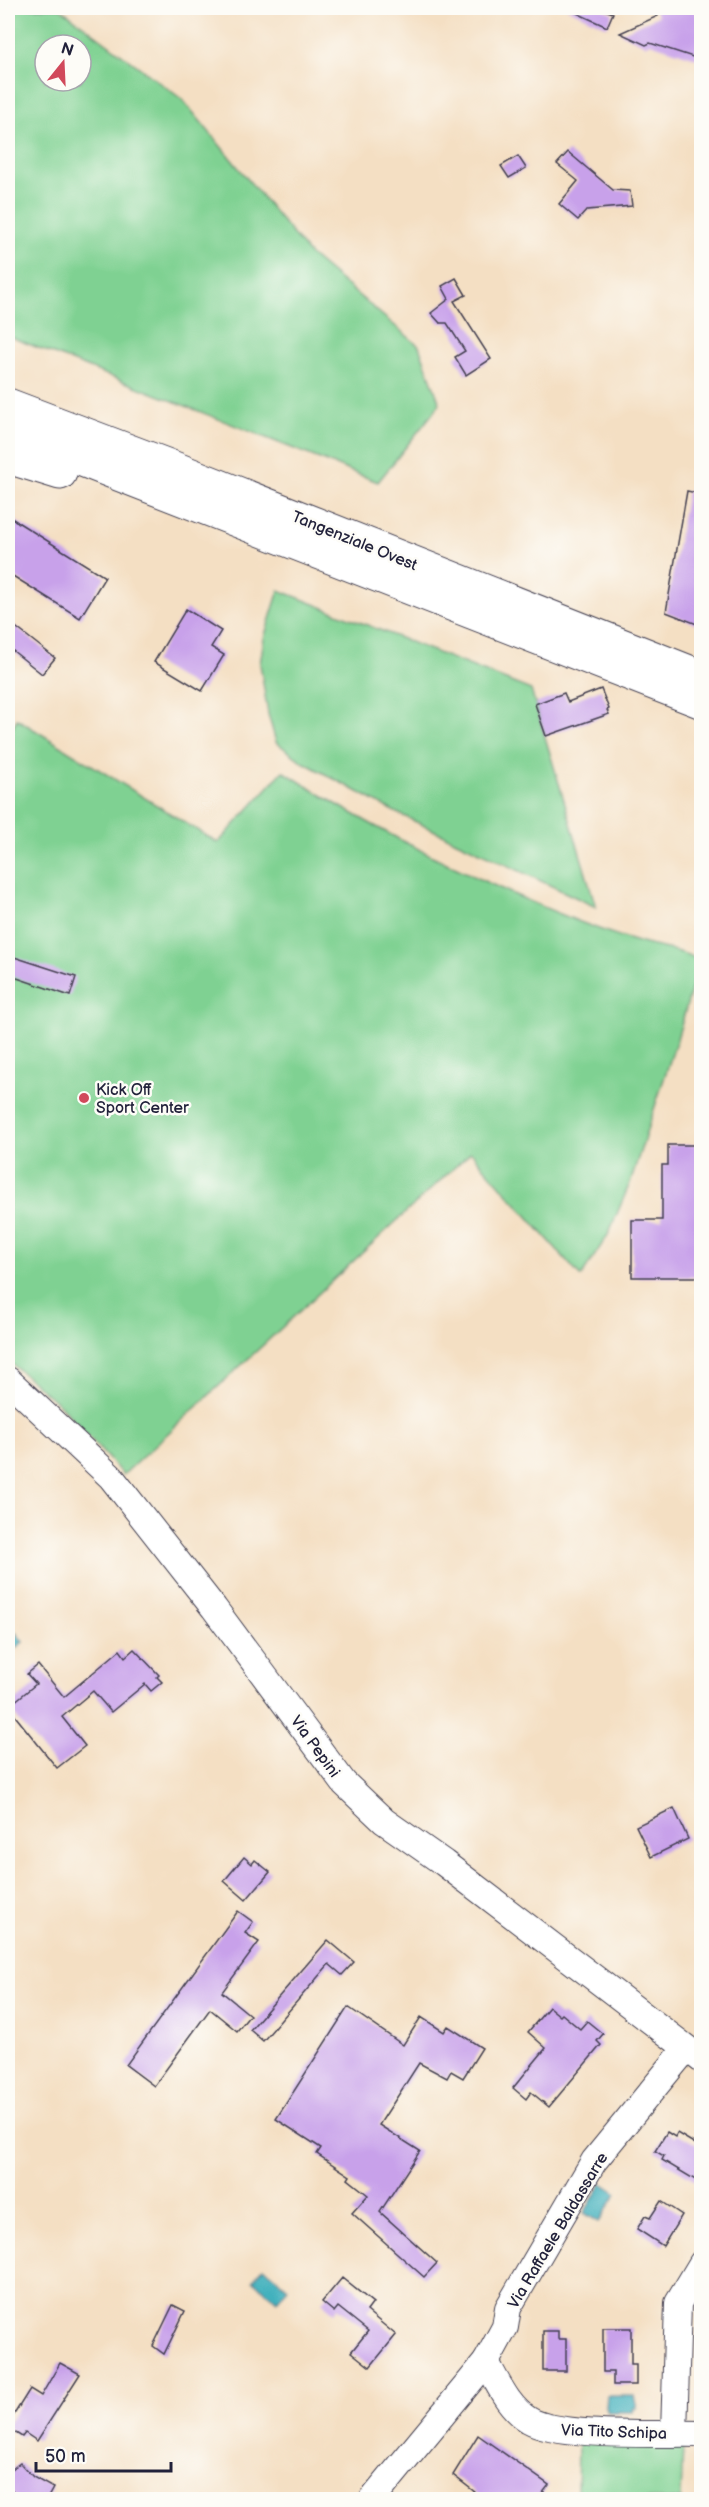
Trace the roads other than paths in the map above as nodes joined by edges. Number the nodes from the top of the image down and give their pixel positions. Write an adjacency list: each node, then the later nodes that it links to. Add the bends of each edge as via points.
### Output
1 (8, 382): 5 (highway, via 139,438)
2 (8, 405): 5 (highway, Tangenziale Ovest)
3 (8, 431): 6 (highway, Tangenziale Ovest)
4 (8, 457): 6 (highway, via 218,525)
5 (174, 468): 7 (highway, Tangenziale Ovest)
6 (289, 539): 9 (highway, Tangenziale Ovest)
7 (597, 635): 8 (highway, via 629,636); 10 (highway, Tangenziale Ovest)
8 (702, 664)
9 (635, 676): 11 (highway, Tangenziale Ovest); 12 (highway, via 652,695)
10 (702, 677)
11 (702, 702)
12 (702, 716)
13 (8, 1380): 14 (street, Via Pepini, via 111,1477 344,1783 384,1821)
14 (693, 2055): 16 (street, Via Raffaele Baldassarre, via 594,2162 508,2308 506,2327)
15 (702, 2263): 17 (street, via 678,2303)
16 (486, 2362): 17 (street, Via Tito Schipa, via 509,2403 529,2420 557,2430); 19 (street, Via Raffaele Baldassarre)
17 (674, 2433): 18 (street, Via Tito Schipa)
18 (702, 2434)
19 (372, 2499)

